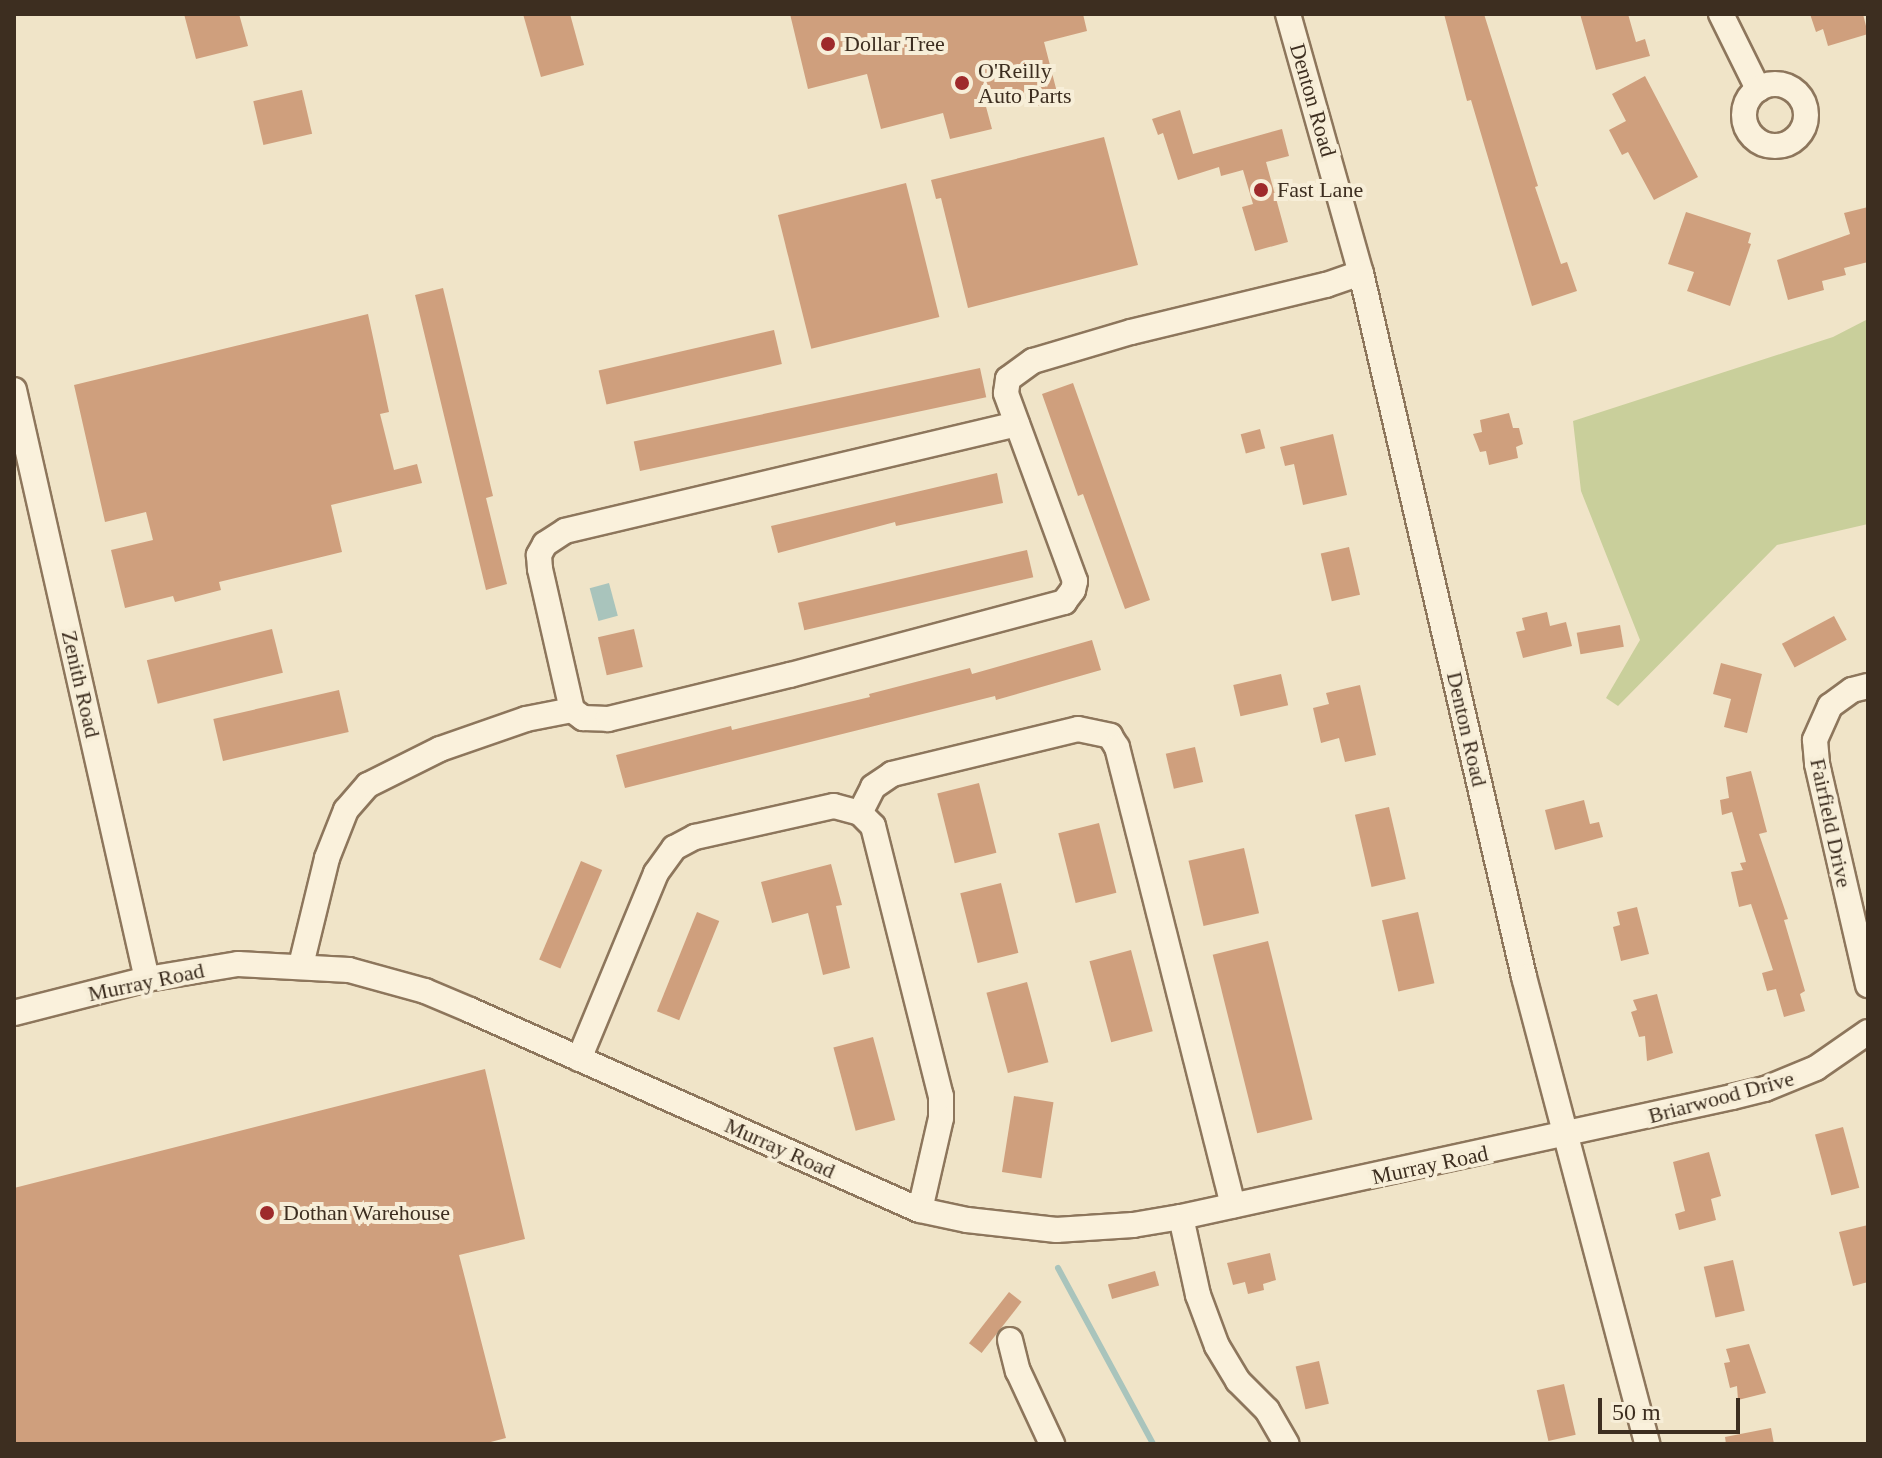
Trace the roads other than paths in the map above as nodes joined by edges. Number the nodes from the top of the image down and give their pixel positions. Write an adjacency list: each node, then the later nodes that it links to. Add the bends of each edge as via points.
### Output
1 (1288, 14): 4 (street, Denton Road)
2 (1721, 14): 3 (street)
3 (1758, 89)
4 (1361, 273): 7 (street, via 1033,361 1008,379 1006,393); 17 (street, Denton Road)
5 (14, 390): 6 (street, Zenith Road)
6 (17, 420): 12 (street, Zenith Road)
7 (1017, 424): 9 (street, via 565,531 545,544 539,555); 9 (street, via 1075,581 1064,602 608,719 583,718)
8 (1868, 686): 13 (street, Fairfield Drive, via 1830,706 1815,740)
9 (572, 710): 11 (street, via 526,719 440,749 368,785 346,810 327,858)
10 (860, 813): 16 (street, via 834,806 695,837 674,848 656,873); 18 (street, via 873,787 892,774 1078,729 1110,736); 19 (street, via 873,826 941,1096)
11 (301, 965): 12 (street, Murray Road, via 238,964); 16 (street, Murray Road, via 349,970 425,991)
12 (147, 979): 14 (street, Murray Road)
13 (1868, 985)
14 (14, 1013)
15 (1868, 1032): 17 (street, Briarwood Drive, via 1816,1068 1765,1089)
16 (579, 1059): 19 (street, Murray Road)
17 (1563, 1136): 18 (street, Murray Road); 24 (street, Denton Road)
18 (1233, 1206): 20 (street, Murray Road)
19 (920, 1210): 20 (street, Murray Road, via 1056,1230)
20 (1181, 1217): 23 (street, via 1198,1295 1217,1346)
21 (1010, 1340): 22 (street)
22 (1043, 1441)
23 (1287, 1444)
24 (1647, 1444)

